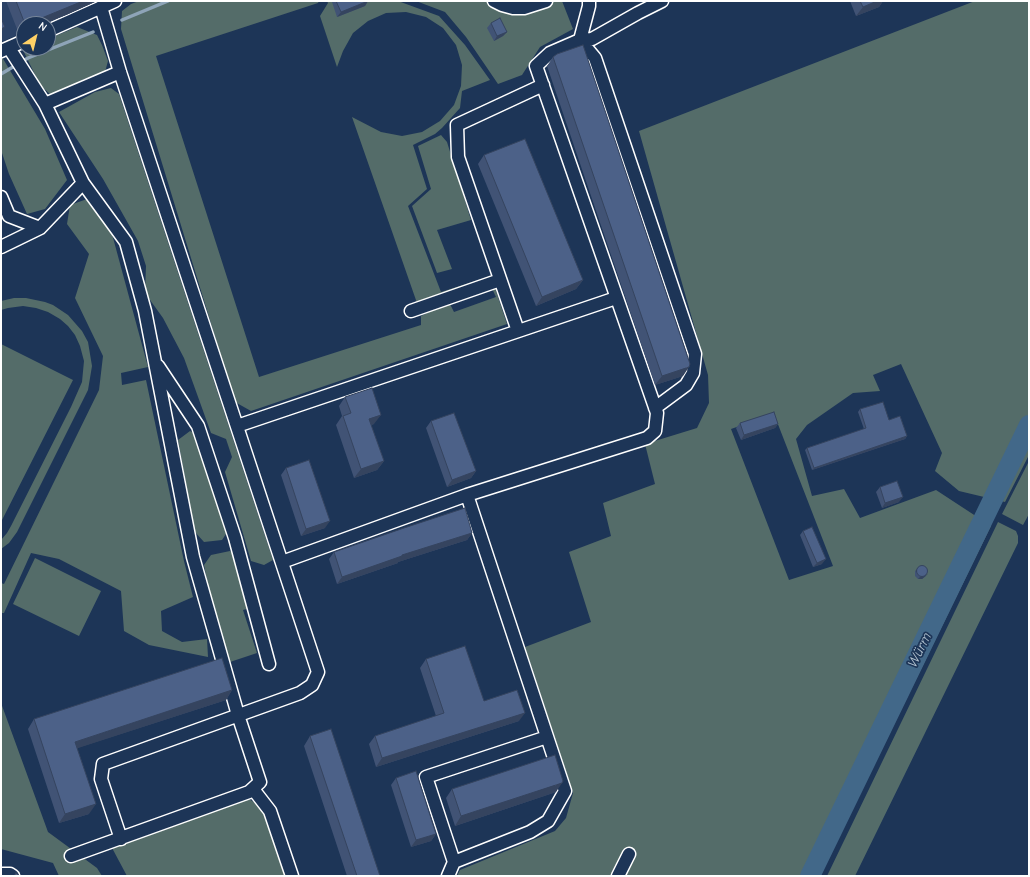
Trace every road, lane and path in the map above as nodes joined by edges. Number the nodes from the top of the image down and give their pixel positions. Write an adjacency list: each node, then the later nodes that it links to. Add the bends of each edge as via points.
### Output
1 (115, 1): 6 (street)
2 (494, 1): 3 (street, via 513,8 524,8)
3 (546, 1)
4 (589, 1): 8 (street)
5 (662, 1): 8 (street, via 592,39)
6 (101, 7): 7 (street); 10 (street)
7 (56, 27)
8 (580, 40): 11 (street, via 550,53 536,66); 22 (street, via 595,58 696,354 693,373 686,384)
9 (8, 52): 12 (street)
10 (120, 72): 12 (street); 23 (street)
11 (543, 85): 17 (street, via 457,125 458,157); 18 (street)
12 (46, 104): 13 (street)
13 (83, 182): 15 (street); 21 (street, via 126,242 145,311)
14 (1, 197): 15 (street, via 9,216)
15 (40, 228): 16 (street)
16 (1, 247)
17 (500, 280): 19 (street); 20 (street)
18 (616, 298): 20 (street); 22 (street)
19 (411, 311)
20 (518, 331): 23 (street)
21 (154, 360): 26 (street, via 198,426 235,538); 27 (street, via 193,557)
22 (655, 408): 24 (street, via 655,431 646,438)
23 (237, 426): 25 (street)
24 (467, 495): 25 (street); 28 (street)
25 (282, 562): 27 (street, via 318,672 312,685 300,693)
26 (269, 664)
27 (238, 715): 29 (street, via 260,782); 30 (street, via 103,764 101,779)
28 (547, 737): 33 (street, via 565,791 548,821 530,832); 33 (street, via 426,777)
29 (253, 789): 30 (street); 36 (street, via 270,811)
30 (121, 839): 32 (street)
31 (629, 854): 38 (street)
32 (71, 856)
33 (454, 862): 37 (street)
34 (1, 874): 35 (street)
35 (13, 876)
36 (292, 876)
37 (448, 876)
38 (618, 876)

